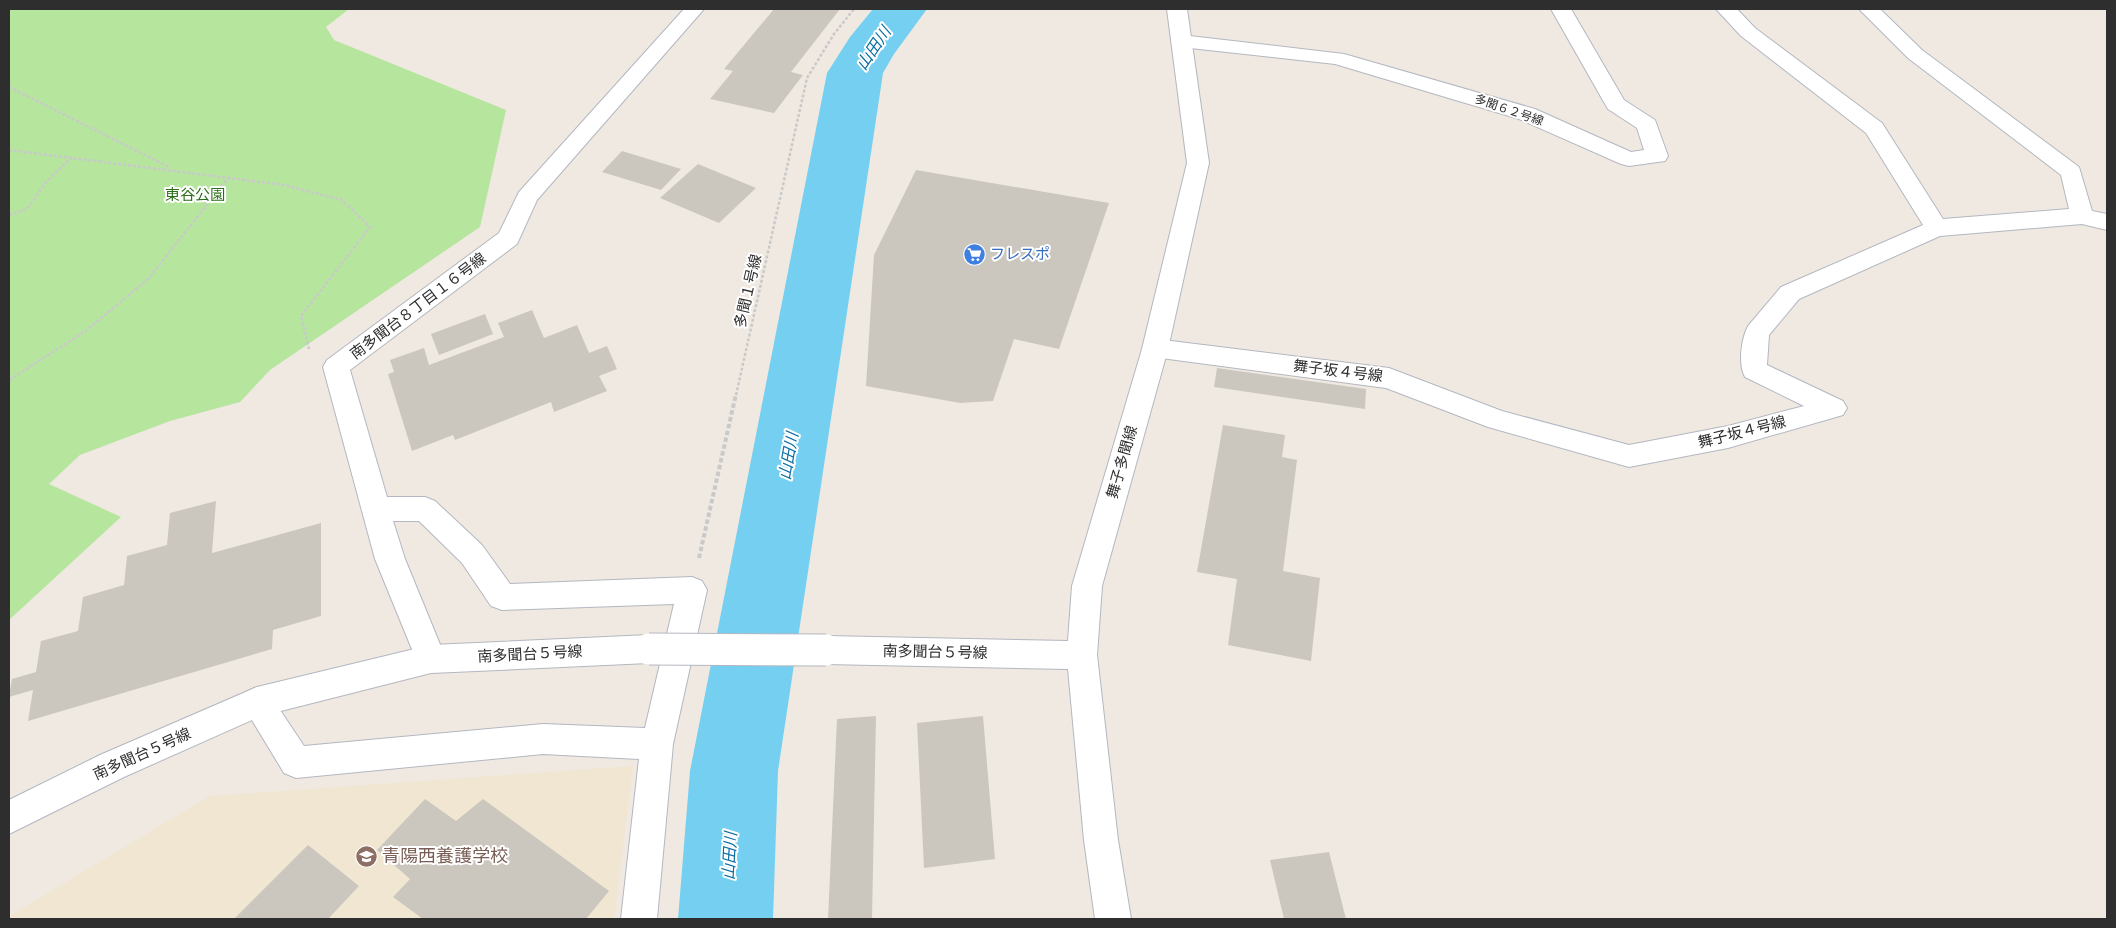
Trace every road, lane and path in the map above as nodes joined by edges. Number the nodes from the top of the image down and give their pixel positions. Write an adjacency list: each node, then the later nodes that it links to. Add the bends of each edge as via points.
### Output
1 (694, 9): 18 (street, 南多聞台８丁目１６号線, via 527,197 509,238)
2 (854, 9): 21 (path, 多聞１号線, via 807,78)
3 (1177, 9): 7 (street, 舞子多聞線)
4 (1562, 9): 7 (street, 多聞６２号線, via 1616,104 1647,125 1656,156 1629,159 1527,114 1337,58)
5 (1726, 9): 16 (street, via 1748,32 1874,128)
6 (1869, 9): 14 (street, via 1915,54 2071,172)
7 (1181, 41): 17 (street, 舞子多聞線, via 1198,163)
8 (9, 87): 11 (path)
9 (9, 150): 10 (path)
10 (72, 157): 11 (path); 13 (path, via 46,181 27,209)
11 (173, 169): 12 (path)
12 (229, 177): 18 (path, via 284,185 342,200 370,227 302,316 312,358); 19 (path, via 148,279 87,330)
13 (9, 215)
14 (2082, 216): 15 (street, 舞子坂４号線); 16 (street, 舞子坂４号線)
15 (2107, 222)
16 (1937, 228): 17 (street, 舞子坂４号線, via 1790,293 1756,333 1754,370 1834,408 1728,437 1629,456 1497,420 1390,378)
17 (1155, 348): 22 (street, 舞子多聞線, via 1087,586)
18 (336, 367): 20 (street, 南多聞台８丁目１６号線)
19 (9, 380)
20 (376, 509): 21 (street, via 425,510 472,554 502,597); 23 (street, 南多聞台８丁目１６号線, via 390,559)
21 (692, 590): 25 (street)
22 (1082, 655): 23 (street, 南多聞台５号線, bridge, via 649,649); 28 (street, 舞子多聞線, via 1101,840)
23 (431, 659): 24 (street, 南多聞台５号線)
24 (258, 702): 25 (street, via 296,762 543,739); 26 (street, 南多聞台５号線, via 112,766)
25 (656, 744): 27 (street)
26 (9, 817)
27 (639, 919)
28 (1113, 919)

